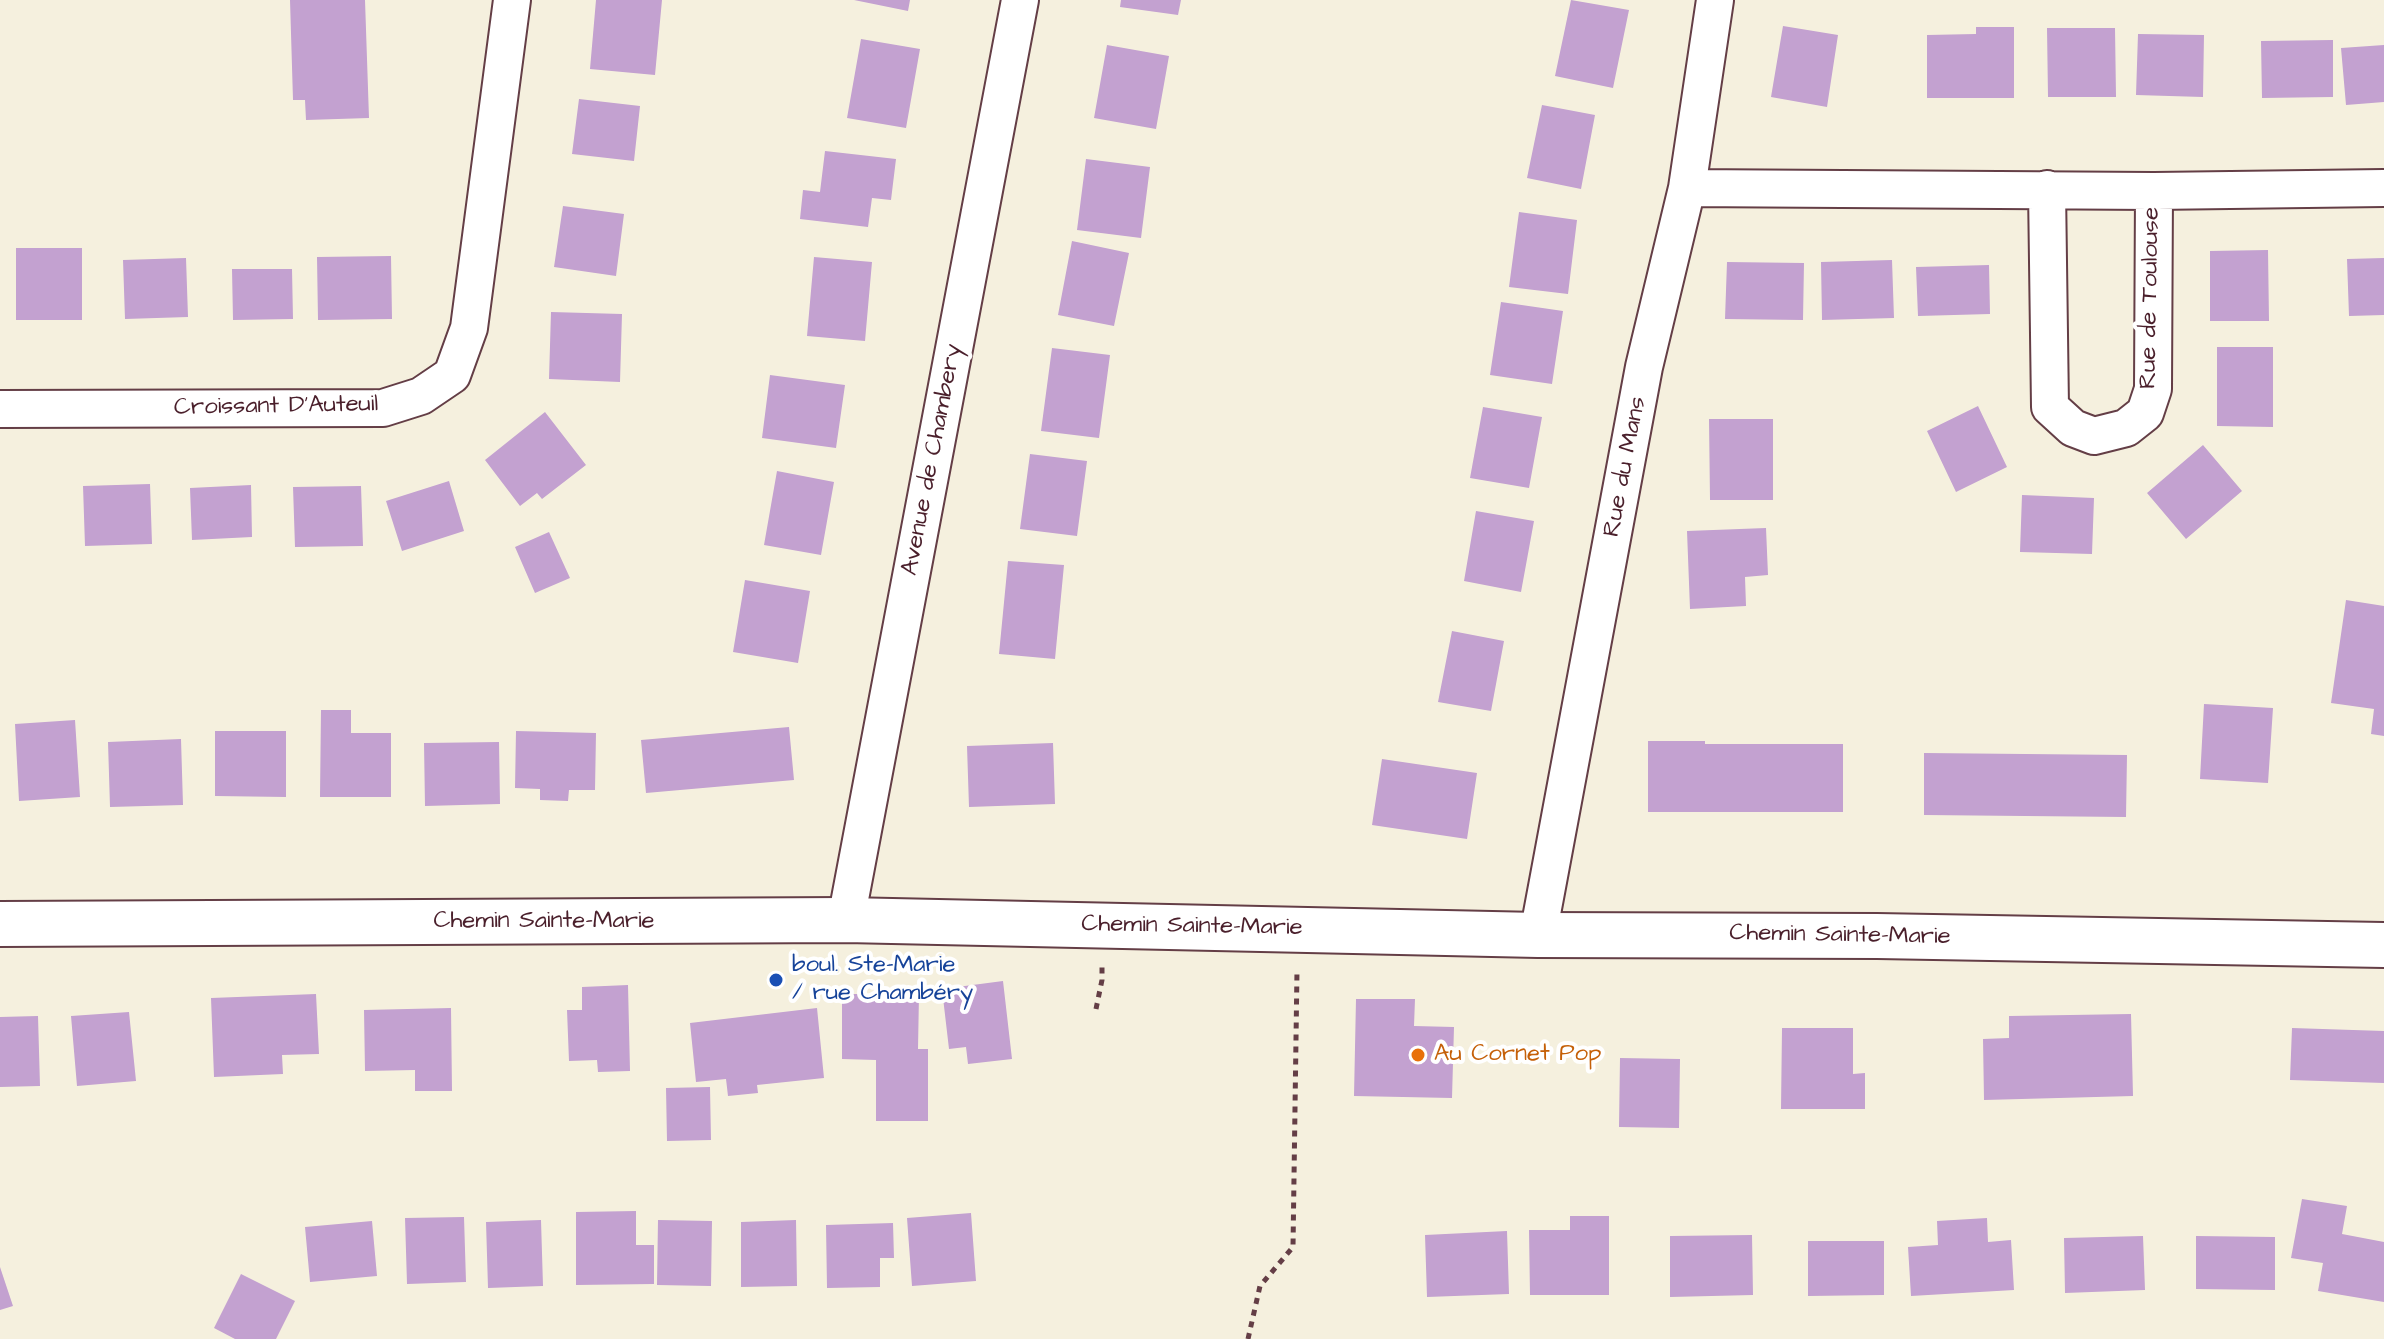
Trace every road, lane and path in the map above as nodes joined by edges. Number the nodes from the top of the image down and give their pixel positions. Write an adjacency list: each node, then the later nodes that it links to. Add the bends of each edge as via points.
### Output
1 (512, 0): 8 (street, Croissant D'Auteuil, via 469,328 452,375 421,396 383,408)
2 (1020, 0): 9 (street, Avenue de Chambery)
3 (1715, 0): 4 (street, Rue du Mans)
4 (1687, 188): 6 (street, Rue de Toulouse); 12 (street, Rue du Mans, via 1644,367)
5 (2384, 188): 7 (street, Rue de Toulouse)
6 (2047, 189): 7 (street, Rue de Toulouse); 7 (street, Rue de Toulouse, via 2050,407 2073,428 2094,436 2126,428 2145,413 2153,389)
7 (2154, 191)
8 (0, 409)
9 (846, 920): 10 (street, Chemin Sainte-Marie); 11 (street, Chemin Sainte-Marie)
10 (0, 924)
11 (1298, 929): 12 (street, Chemin Sainte-Marie); 14 (path, via 1293,1247 1260,1286)
12 (1538, 935): 13 (street, Chemin Sainte-Marie)
13 (2384, 945)
14 (1248, 1339)

